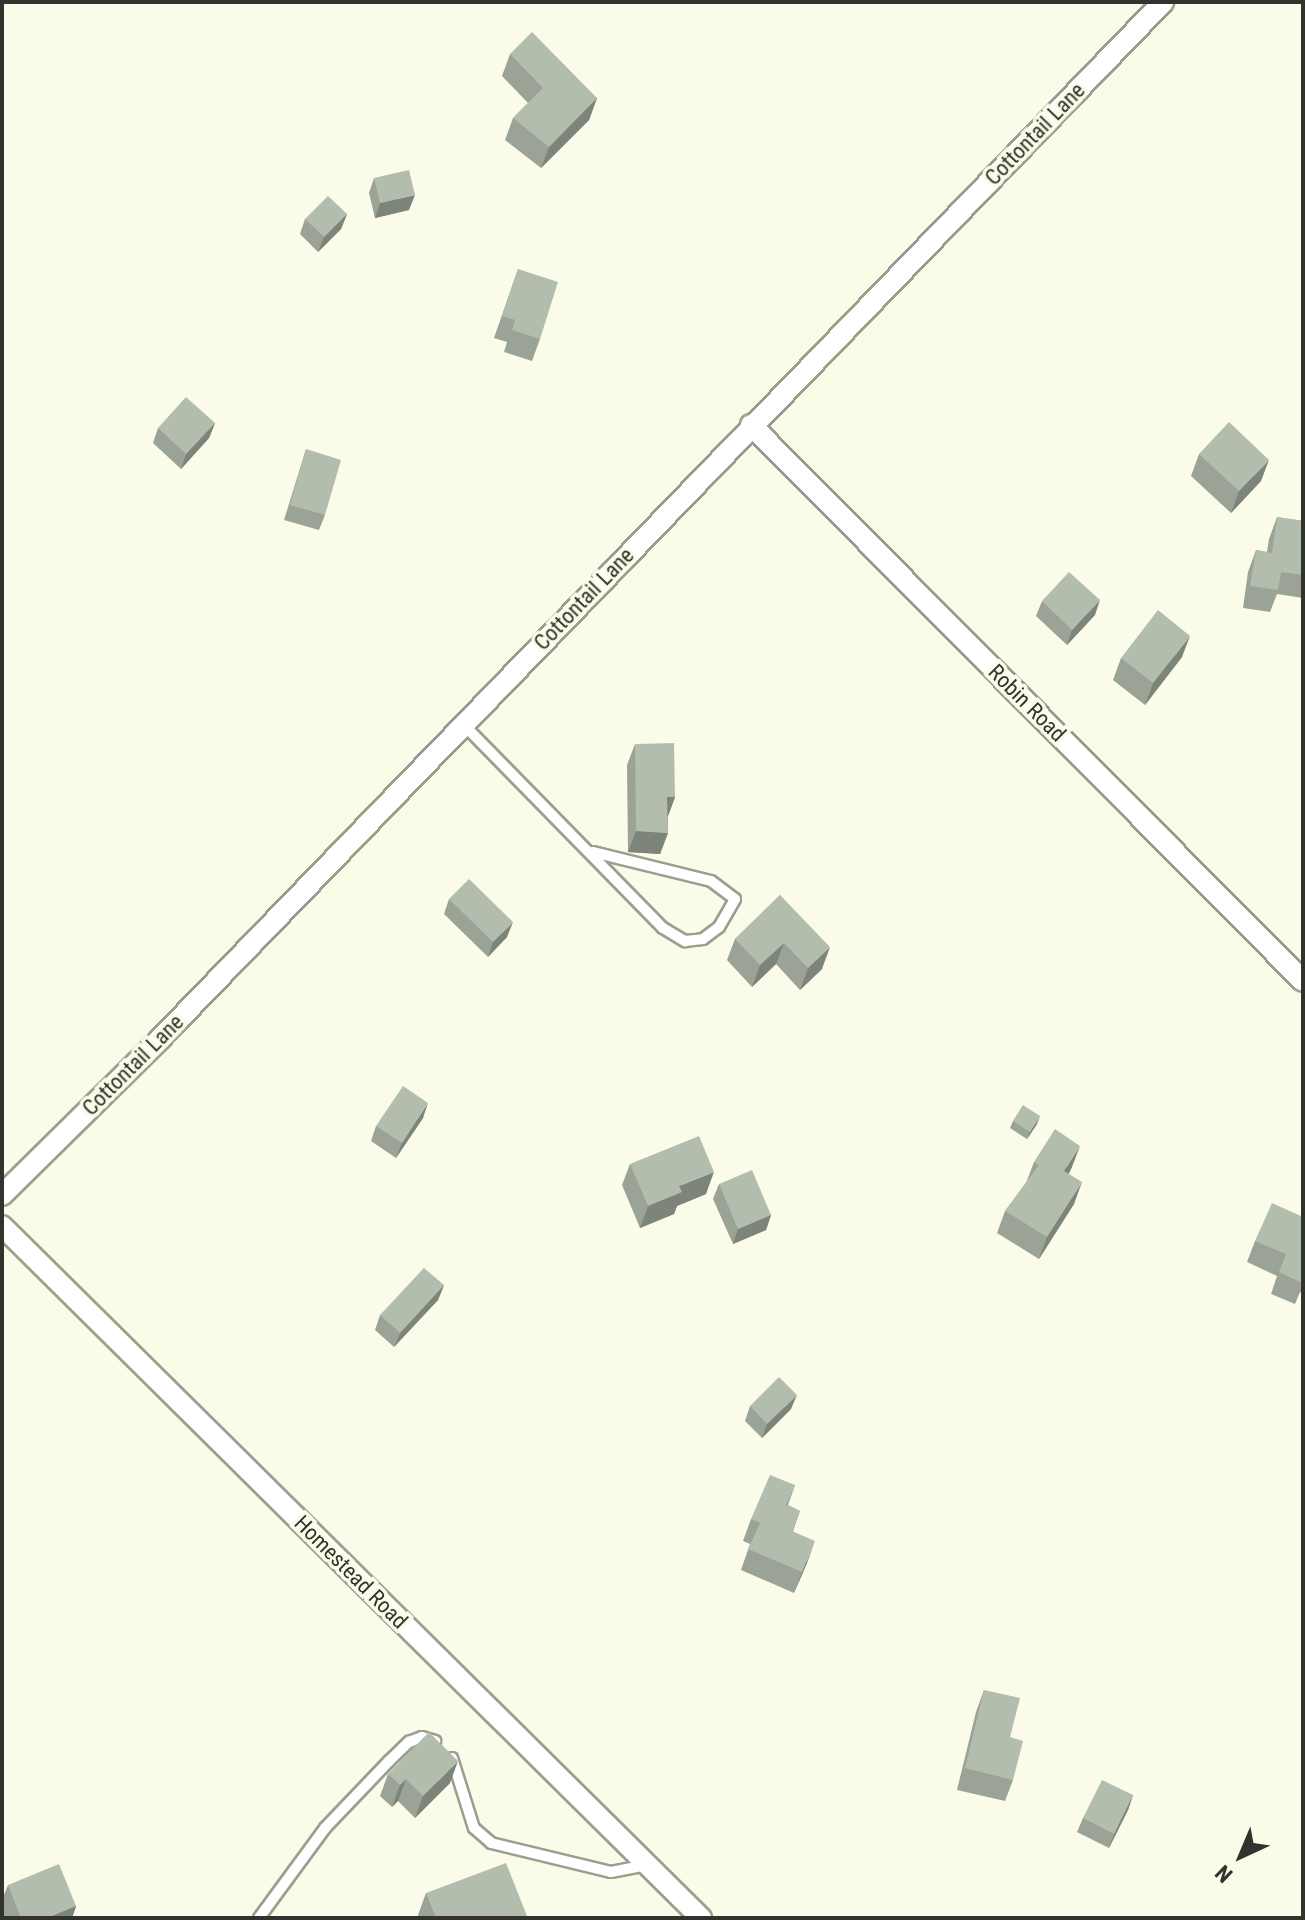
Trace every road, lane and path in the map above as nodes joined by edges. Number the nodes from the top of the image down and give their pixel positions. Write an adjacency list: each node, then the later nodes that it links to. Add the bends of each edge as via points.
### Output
1 (1163, 2): 2 (street, Cottontail Lane)
2 (751, 425): 3 (street, Cottontail Lane); 5 (street, Robin Road)
3 (463, 724): 4 (lane); 6 (street, Cottontail Lane)
4 (593, 852): 4 (lane, via 663,928 685,941 703,939 719,927 735,899 711,881)
5 (1303, 981)
6 (2, 1195)
7 (2, 1226): 8 (street, Homestead Road)
8 (648, 1865): 9 (lane, via 611,1872 491,1843 474,1828 451,1757 439,1743 422,1737 389,1761 325,1828); 10 (street, Homestead Road)
9 (259, 1918)
10 (701, 1918)

